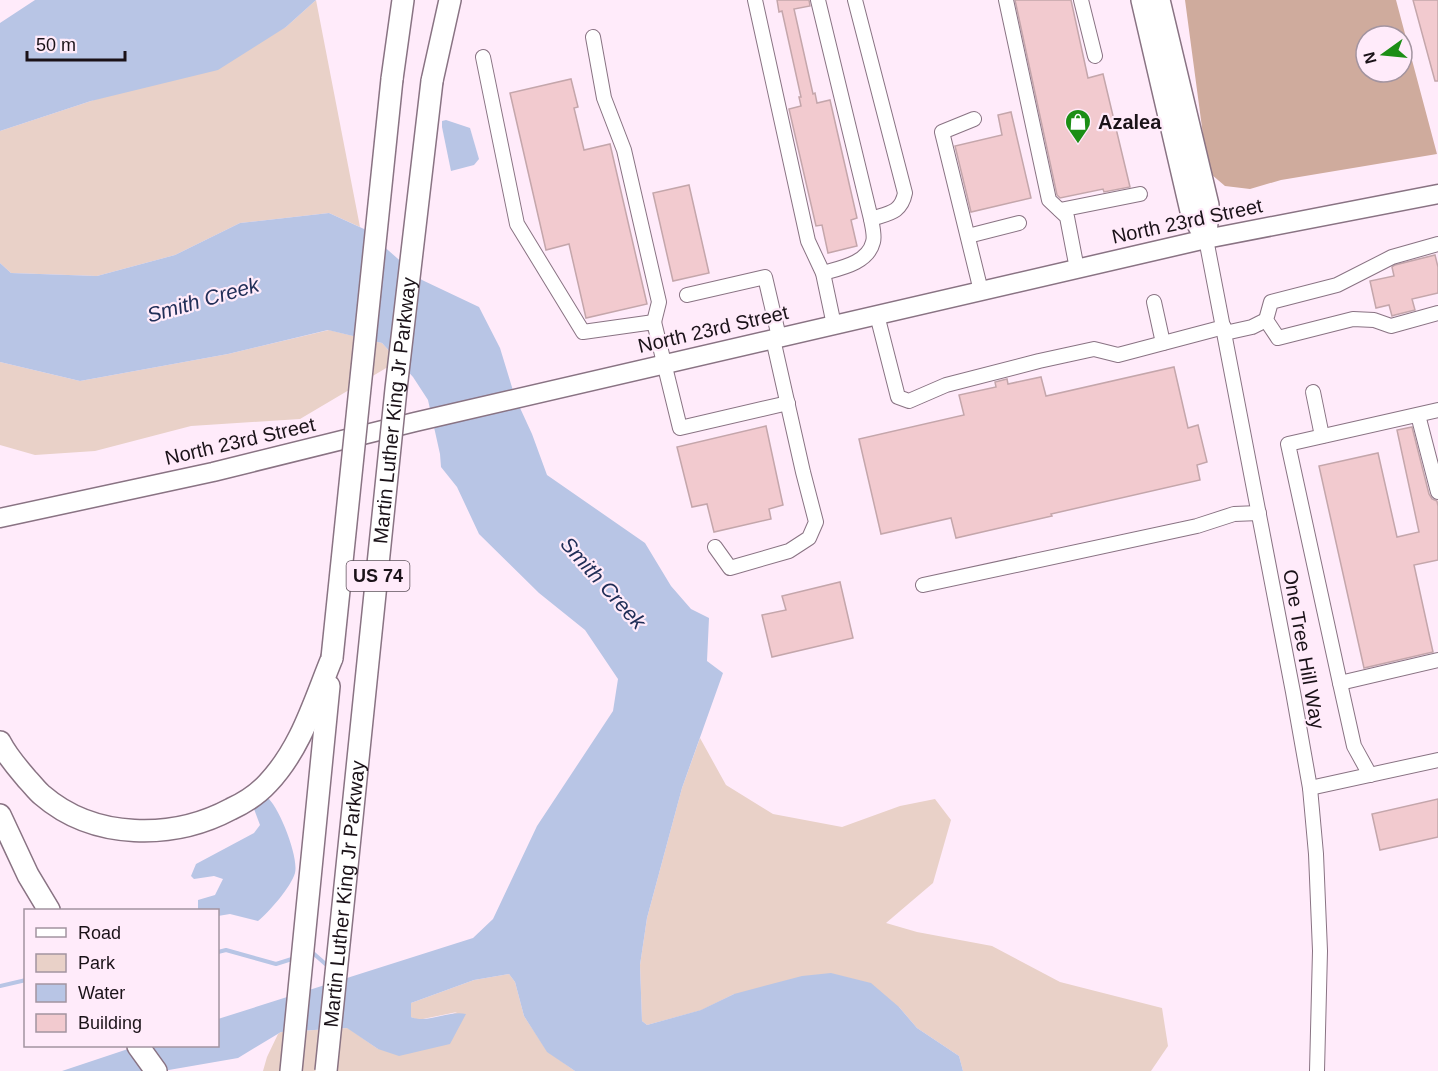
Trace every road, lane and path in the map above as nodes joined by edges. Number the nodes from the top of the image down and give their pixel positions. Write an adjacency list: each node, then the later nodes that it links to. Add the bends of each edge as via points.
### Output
1 (403, 0): 48 (highway, Martin Luther King Jr Parkway / US 74, bridge)
2 (439, 0): 14 (highway, Martin Luther King Jr Parkway / US 74)
3 (450, 0): 14 (highway)
4 (755, 0): 25 (street, via 808,241)
5 (818, 0): 19 (street)
6 (855, 0): 19 (street, via 905,193 895,210)
7 (1006, 0): 18 (street, via 1049,200)
8 (1081, 0): 12 (street)
9 (1142, 0): 22 (highway, via 1191,211)
10 (1159, 0): 22 (highway, via 1208,205)
11 (593, 37): 32 (street, via 604,98 624,150 659,302)
12 (1095, 56)
13 (483, 57): 32 (street, via 517,224 583,332)
14 (432, 81): 60 (highway, Martin Luther King Jr Parkway / US 74, bridge, via 396,389)
15 (974, 119): 21 (street, via 942,132)
16 (1140, 194): 18 (street)
17 (1438, 194): 22 (main road, North 23rd Street)
18 (1060, 210): 24 (street, via 1067,217)
19 (872, 219): 25 (street, via 874,242 864,258)
20 (1019, 223): 21 (street)
21 (968, 236): 26 (street)
22 (1206, 239): 24 (main road, North 23rd Street); 34 (street, One Tree Hill Way)
23 (1438, 244): 31 (street, via 1392,257 1337,285 1271,302)
24 (1077, 269): 26 (main road, North 23rd Street)
25 (823, 273): 33 (street)
26 (981, 291): 30 (main road, North 23rd Street)
27 (687, 295): 35 (street, via 765,277)
28 (1154, 302): 36 (street)
29 (1438, 313): 31 (street, via 1391,326 1353,319 1278,338)
30 (877, 315): 33 (main road, North 23rd Street); 36 (street, via 898,397 909,401 946,385 1039,361 1094,349 1118,355)
31 (1266, 321): 34 (street)
32 (654, 322): 37 (street)
33 (834, 325): 35 (main road, North 23rd Street)
34 (1224, 330): 36 (street); 44 (street, One Tree Hill Way)
35 (776, 338): 37 (main road, North 23rd Street); 39 (street)
36 (1163, 343)
37 (665, 364): 39 (street, via 681,428); 45 (main road, North 23rd Street, via 213,472)
38 (1313, 392): 42 (street)
39 (788, 403): 46 (street, via 816,522 809,538 789,551 730,568)
40 (1438, 411): 41 (street)
41 (1418, 415): 42 (street); 43 (street)
42 (1322, 436): 50 (street, via 1288,444)
43 (1438, 492)
44 (1259, 513): 47 (street, via 1234,514 1197,526); 54 (street, One Tree Hill Way)
45 (0, 518)
46 (715, 547)
47 (923, 585)
48 (332, 658): 51 (highway, via 305,727 288,759 267,785 211,820 177,829 118,829 67,812 42,795 4,752); 59 (highway, Martin Luther King Jr Parkway / US 74)
49 (1438, 660): 50 (street)
50 (1340, 682): 53 (street, via 1354,746)
51 (0, 742)
52 (1438, 760): 53 (street)
53 (1370, 775): 54 (street)
54 (1310, 789): 61 (street, One Tree Hill Way, via 1320,951)
55 (0, 815): 56 (highway)
56 (48, 909)
57 (139, 1047): 58 (highway)
58 (156, 1071)
59 (291, 1071)
60 (326, 1071)
61 (1317, 1071)

